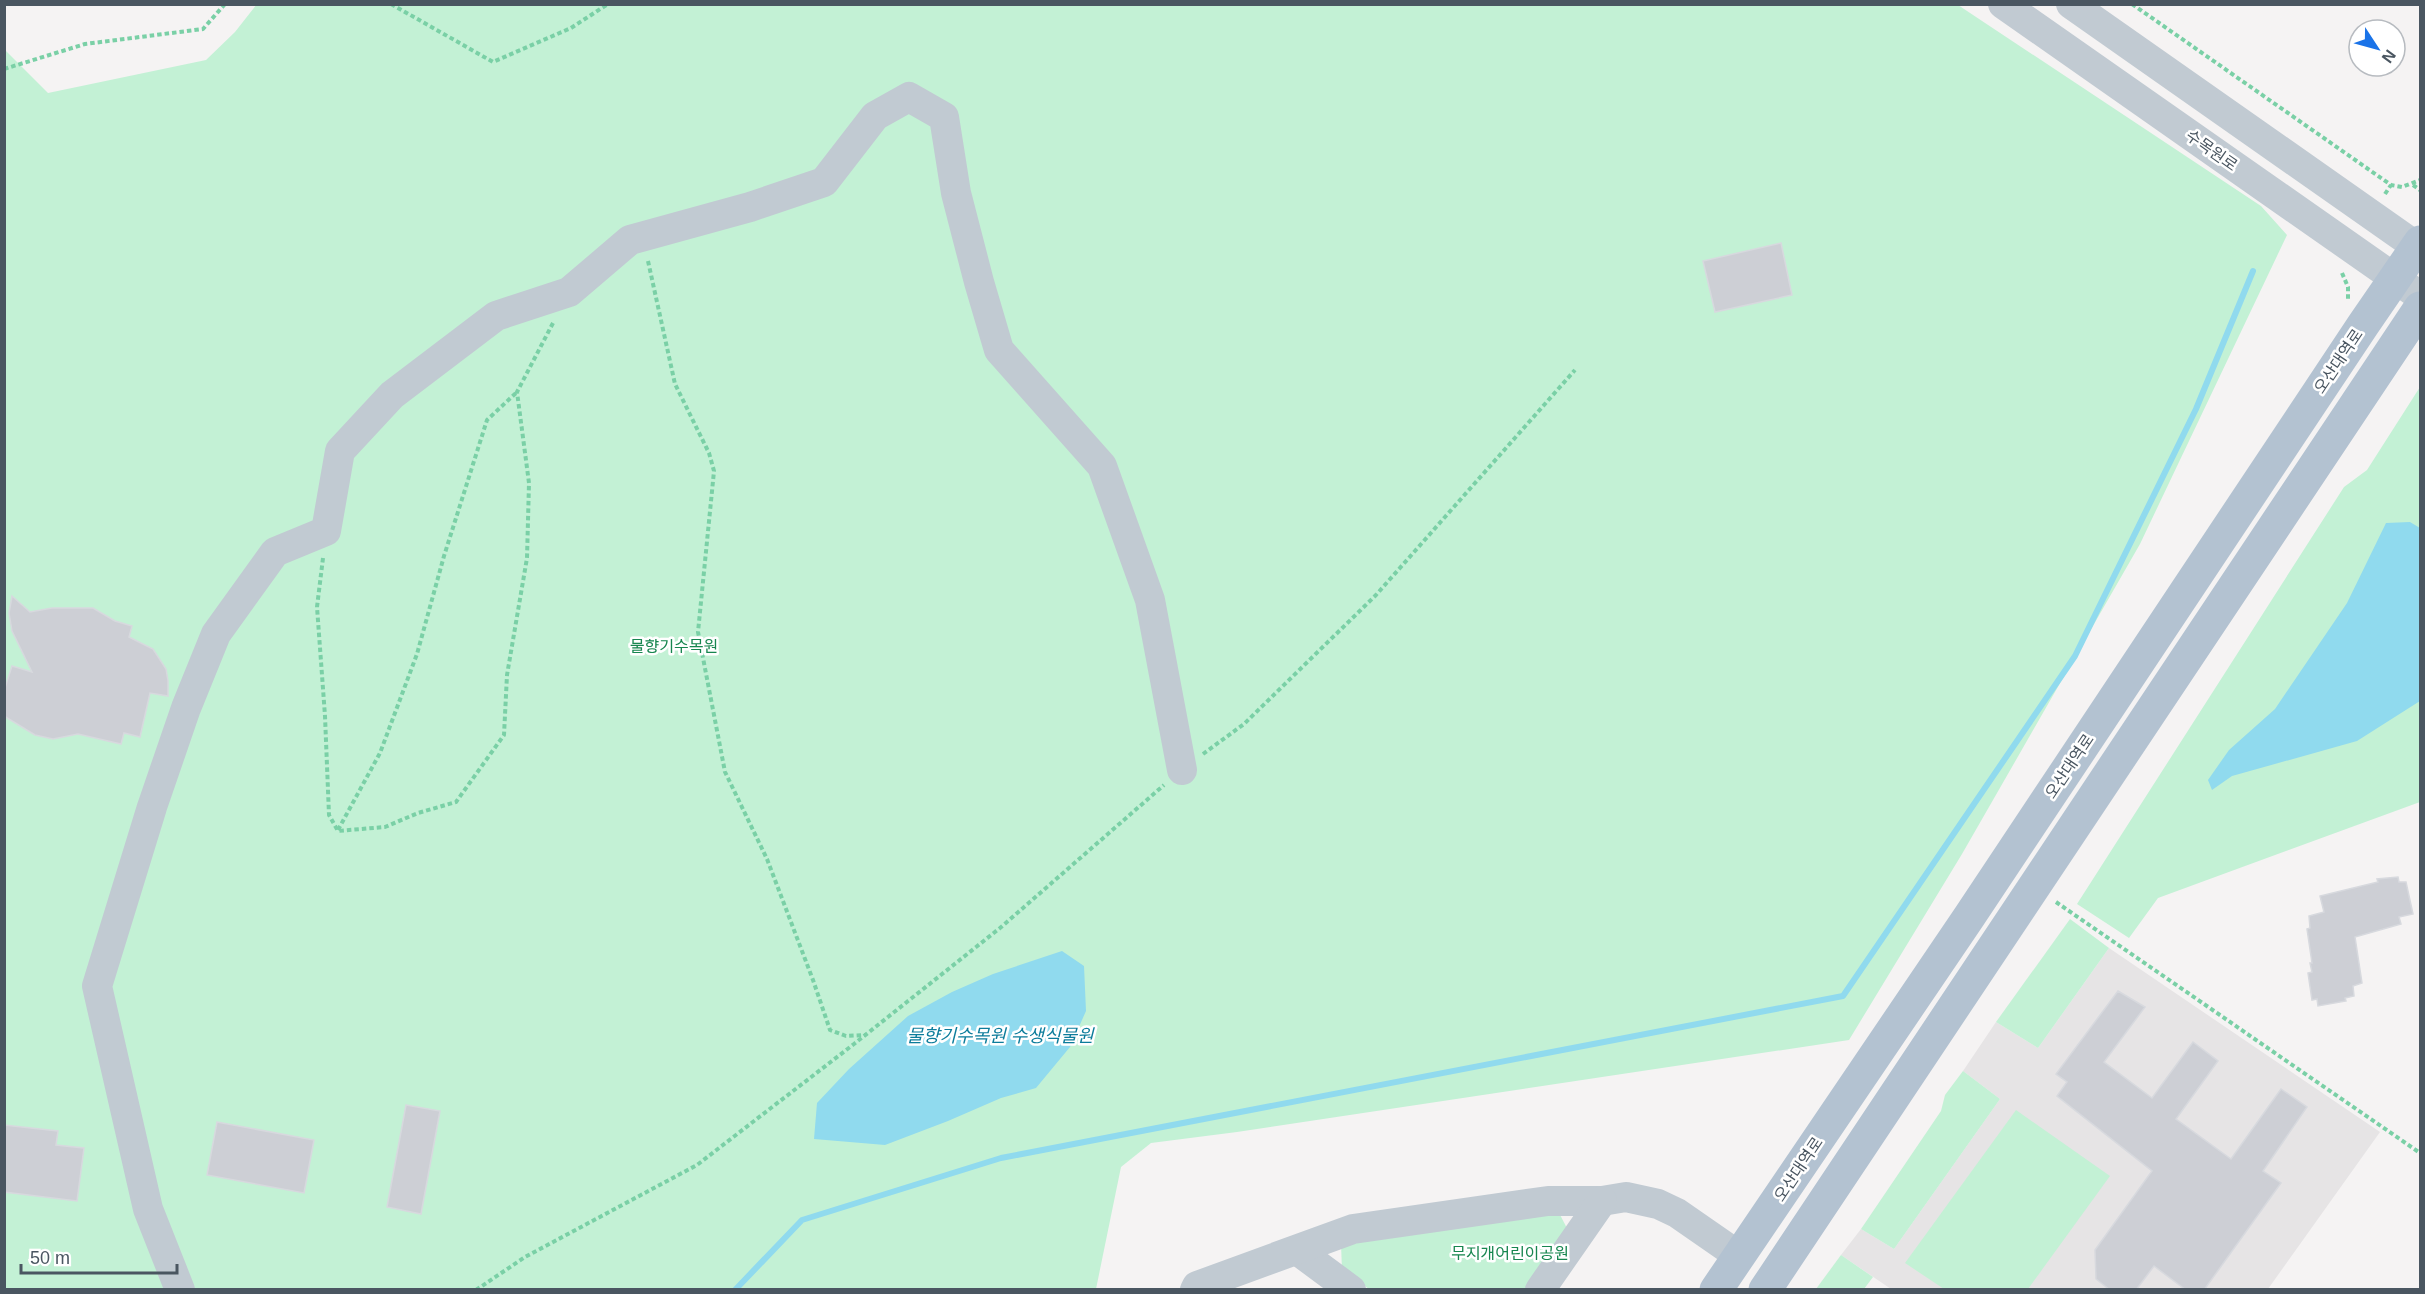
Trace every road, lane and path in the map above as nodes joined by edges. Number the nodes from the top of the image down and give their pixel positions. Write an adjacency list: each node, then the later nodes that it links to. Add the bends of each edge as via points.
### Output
1 (225, 4): 7 (path, via 203,29 85,44)
2 (392, 4): 3 (path, via 493,62 571,28)
3 (608, 4)
4 (2003, 4): 13 (street, 수목원로)
5 (2071, 4): 12 (street)
6 (2132, 4): 9 (path, via 2391,185)
7 (4, 69)
8 (2421, 180): 9 (path)
9 (2413, 185): 10 (path)
10 (2421, 190)
11 (643, 237): 14 (street, via 630,240); 19 (street, via 824,182 875,116 909,97 945,117 956,193 999,350 1102,466 1150,600); 22 (path, via 675,384 714,471 698,632 725,772 767,859 830,1030 846,1036)
12 (2419, 246): 13 (main road, 오산대역로)
13 (2408, 288): 26 (main road, 오산대역로, via 2362,325)
14 (569, 292): 17 (path); 18 (street, via 496,316 392,395 340,451)
15 (2421, 308): 21 (main road)
16 (1575, 370): 19 (path, via 1376,595 1244,724)
17 (517, 392): 20 (path, via 487,420 417,654 380,753); 20 (path, via 530,483 527,558 507,675 504,735 456,802 385,827)
18 (326, 531): 20 (path, via 317,607 329,815); 27 (street, via 275,552 216,634 152,807 97,986 148,1209)
19 (1182, 770): 22 (path, via 1000,928)
20 (338, 831)
21 (2034, 886): 23 (path); 33 (main road)
22 (865, 1035): 28 (path, via 697,1164 525,1257)
23 (2421, 1153)
24 (1602, 1201): 25 (street, via 1548,1201 1353,1229); 26 (street, via 1626,1197 1658,1204 1699,1226); 31 (street)
25 (1297, 1250): 29 (street, via 1197,1286); 30 (street)
26 (1739, 1256): 32 (main road, 오산대역로)
27 (180, 1290)
28 (476, 1290)
29 (1196, 1290)
30 (1351, 1290)
31 (1540, 1290)
32 (1716, 1290)
33 (1765, 1290)

